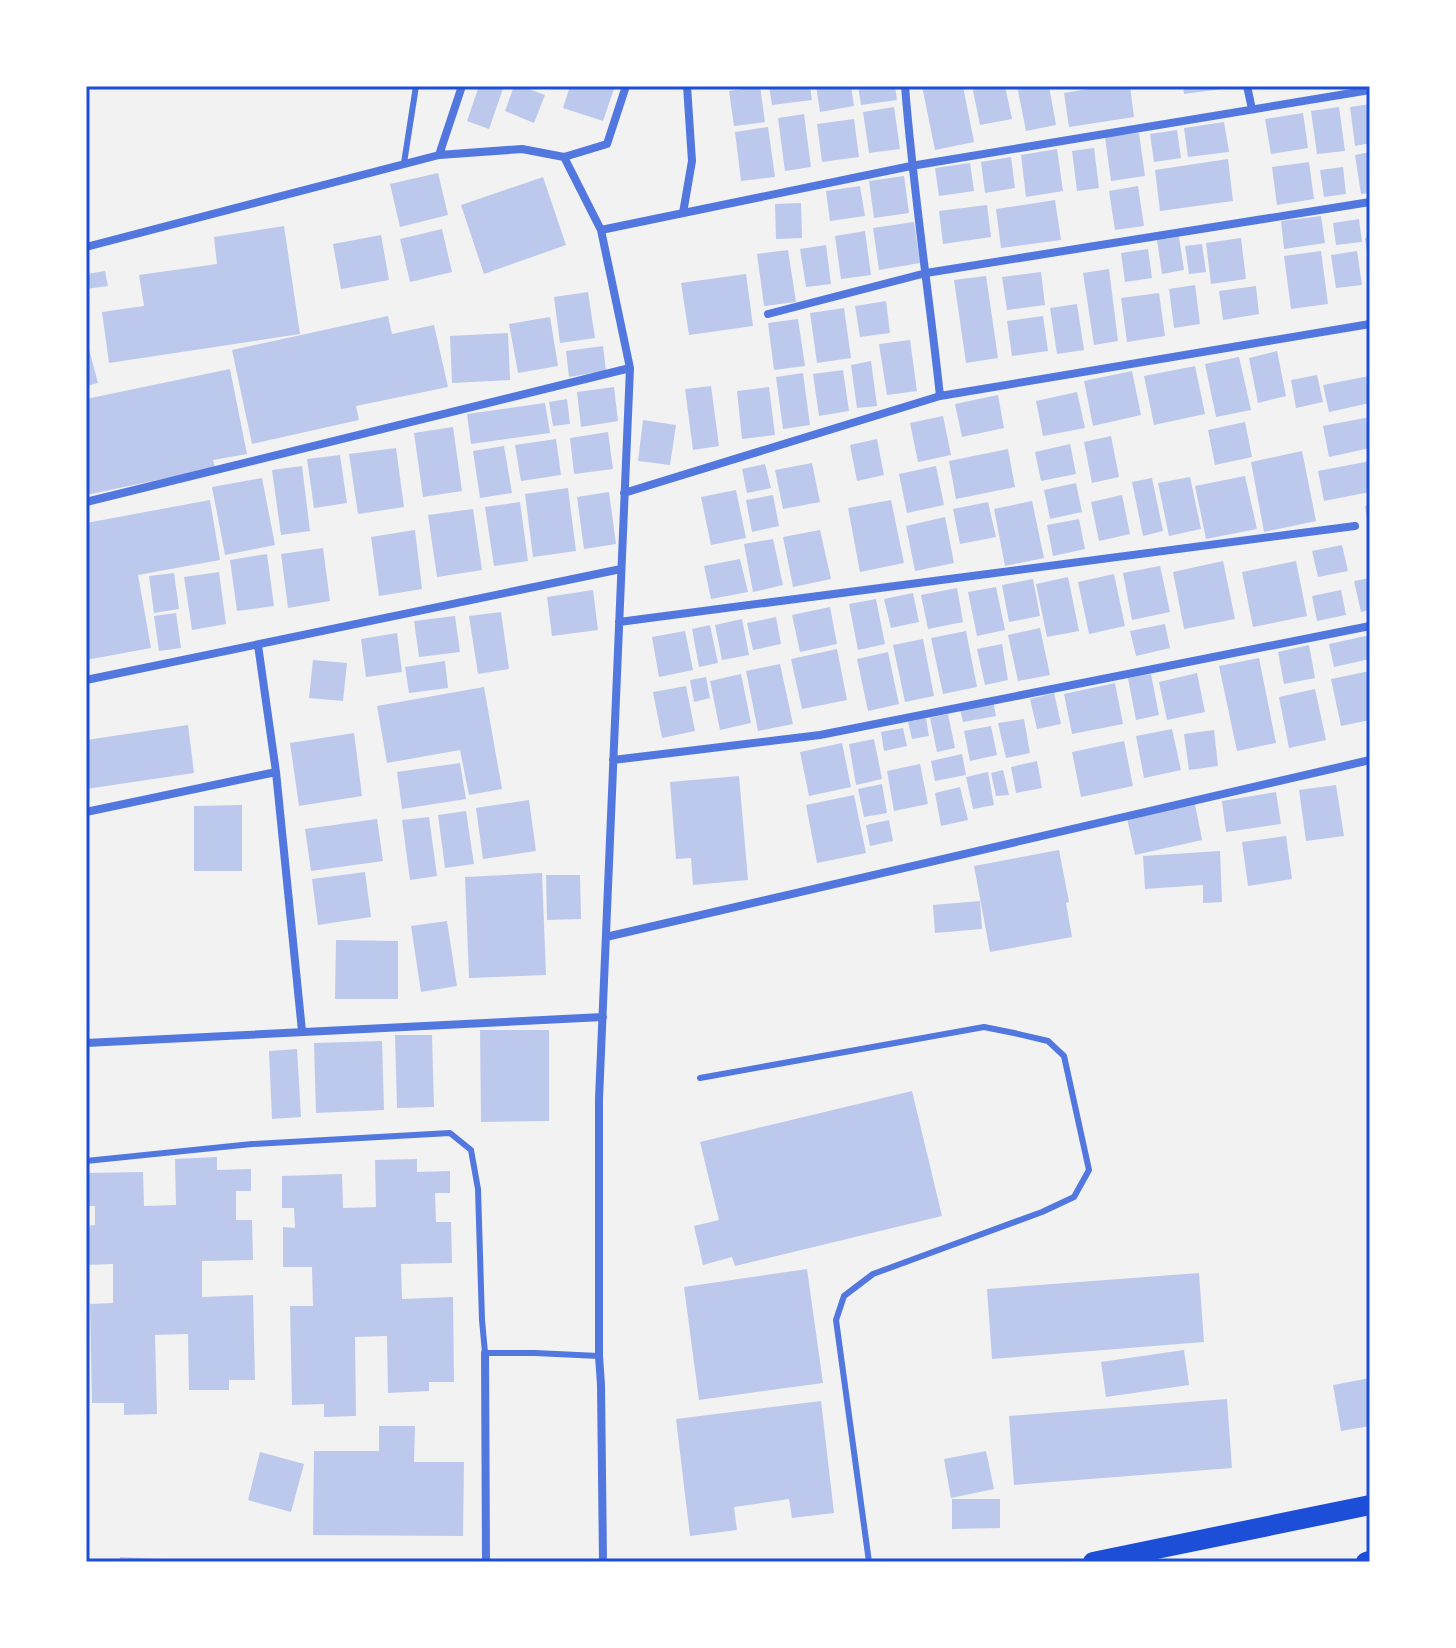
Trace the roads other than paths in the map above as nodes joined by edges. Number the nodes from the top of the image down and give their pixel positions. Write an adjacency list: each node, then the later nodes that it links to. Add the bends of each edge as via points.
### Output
1 (416, 86): 11 (lane)
2 (462, 86): 9 (street)
3 (626, 86): 10 (street, via 607,144)
4 (687, 86): 14 (street, via 692,161)
5 (905, 86): 12 (street)
6 (1247, 86): 8 (street)
7 (1370, 90): 8 (street)
8 (1252, 109): 12 (street)
9 (439, 155): 10 (street, via 522,149); 11 (street)
10 (564, 157): 15 (street)
11 (404, 163): 16 (street)
12 (911, 166): 14 (street); 17 (street)
13 (1370, 202): 17 (street)
14 (683, 213): 15 (street)
15 (601, 230): 20 (street)
16 (86, 247)
17 (926, 273): 18 (street); 21 (street)
18 (768, 314)
19 (1370, 324): 21 (street)
20 (630, 368): 22 (street); 23 (street)
21 (940, 396): 22 (street)
22 (624, 493): 25 (street)
23 (86, 502)
24 (1355, 526): 26 (street)
25 (621, 569): 26 (street); 28 (street)
26 (619, 622): 30 (street)
27 (1370, 626): 30 (street, via 820,735)
28 (258, 645): 29 (street); 32 (street)
29 (86, 680)
30 (613, 760): 34 (street)
31 (1370, 760): 34 (street)
32 (276, 772): 33 (street); 36 (street)
33 (86, 812)
34 (606, 937): 35 (street)
35 (603, 1017): 36 (street); 41 (street)
36 (302, 1031): 37 (street)
37 (86, 1043)
38 (700, 1078): 45 (lane, via 984,1027 1048,1041 1064,1056 1089,1170 1074,1197 873,1274 844,1296 836,1320)
39 (86, 1161): 40 (lane, via 252,1144 450,1133 471,1150 478,1189)
40 (485, 1353): 41 (lane); 43 (street)
41 (599, 1356): 44 (street)
42 (1370, 1505): 46 (main road)
43 (486, 1562)
44 (603, 1562)
45 (869, 1562)
46 (1093, 1562)

